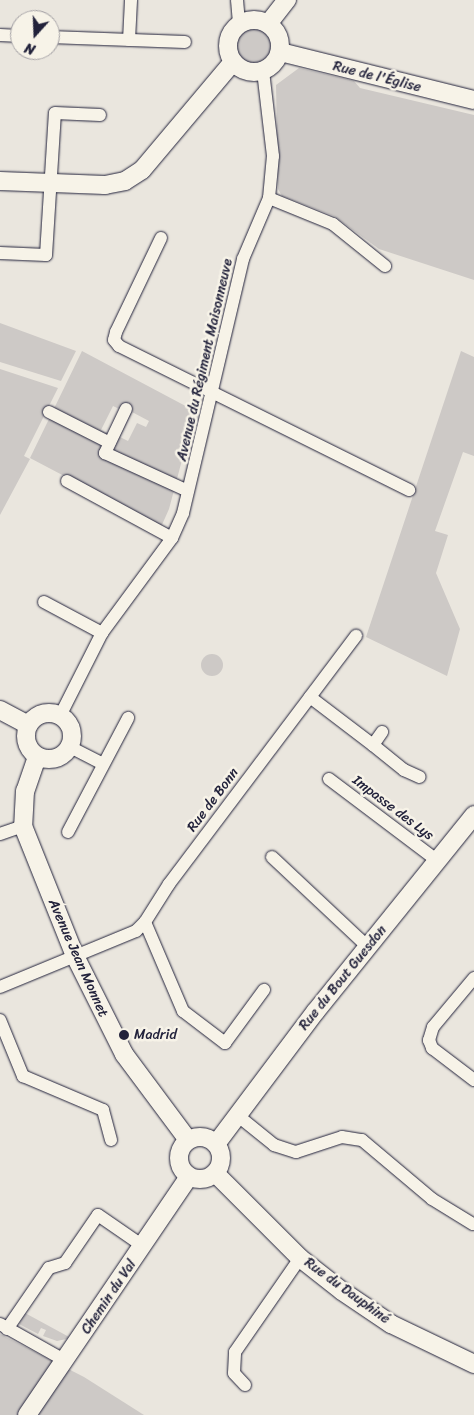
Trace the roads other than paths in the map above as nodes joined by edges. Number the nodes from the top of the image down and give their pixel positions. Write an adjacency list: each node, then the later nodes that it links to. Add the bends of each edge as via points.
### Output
1 (132, 0): 7 (street)
2 (237, 0): 5 (street)
3 (287, 0): 4 (street)
4 (268, 24): 5 (street, via 259,21); 9 (street, via 277,34)
5 (239, 25): 10 (street, via 230,38)
6 (60, 37): 7 (street)
7 (129, 40): 8 (street)
8 (185, 42)
9 (280, 52): 11 (street); 12 (street, Rue de l'Église)
10 (234, 62): 11 (street, via 249,72); 15 (street, via 142,170 125,181 105,185)
11 (263, 71): 16 (street, Avenue du Régiment Maisonneuve, via 273,156)
12 (474, 100)
13 (100, 115): 15 (street, via 55,113)
14 (0, 180): 15 (street)
15 (50, 183): 18 (street, via 46,255)
16 (269, 198): 19 (street, via 333,224); 20 (street, Avenue du Régiment Maisonneuve, via 243,259)
17 (161, 238): 20 (street, via 114,340)
18 (0, 253)
19 (385, 266)
20 (214, 392): 25 (street); 26 (street, Avenue du Régiment Maisonneuve)
21 (126, 409): 23 (street)
22 (49, 412): 23 (street)
23 (110, 442): 26 (street, via 105,453)
24 (67, 481): 27 (street)
25 (409, 490)
26 (188, 491): 27 (street, Avenue du Régiment Maisonneuve)
27 (172, 538): 29 (street)
28 (44, 602): 29 (street)
29 (102, 633): 33 (street)
30 (356, 636): 31 (street, Rue de Bonn)
31 (310, 697): 37 (street); 49 (street, Rue de Bonn, via 169,884)
32 (0, 710): 35 (street)
33 (60, 716): 35 (street, via 41,714); 38 (street, via 71,729)
34 (128, 718): 40 (street)
35 (28, 725): 39 (street, via 26,744)
36 (382, 732): 37 (street)
37 (373, 745): 41 (street, via 404,770)
38 (70, 747): 39 (street, via 56,759); 40 (street)
39 (37, 757): 44 (street, Avenue Jean Monnet, via 25,791)
40 (103, 764): 45 (street)
41 (420, 777)
42 (329, 779): 48 (street, Impasse des Lys)
43 (474, 815): 48 (street, Rue du Bout Guesdon)
44 (23, 826): 46 (street); 51 (street, Avenue Jean Monnet)
45 (68, 832)
46 (0, 834)
47 (272, 857): 50 (street)
48 (438, 861): 50 (street, Rue du Bout Guesdon)
49 (145, 922): 51 (street, Rue de Bonn, via 136,931); 54 (street, via 183,1011 225,1043)
50 (368, 946): 57 (street, Rue du Bout Guesdon)
51 (74, 956): 53 (street, Rue de Bonn); 59 (street, Avenue Jean Monnet, via 124,1054)
52 (474, 978): 56 (street, via 434,1028 429,1040 432,1048)
53 (0, 987)
54 (264, 990)
55 (0, 1020): 58 (street, via 23,1076 103,1110)
56 (474, 1080)
57 (237, 1115): 60 (street, Rue du Bout Guesdon); 63 (street, via 274,1145 296,1152 342,1136 362,1140 432,1199)
58 (111, 1140)
59 (188, 1140): 60 (street, via 206,1138); 62 (street, via 182,1146 178,1161)
60 (216, 1144): 61 (street, via 221,1160)
61 (215, 1173): 62 (street, via 202,1179); 65 (street, Rue du Dauphiné)
62 (190, 1177): 64 (street, Chemin du Val)
63 (473, 1224)
64 (143, 1246): 66 (street, via 98,1215 65,1263 49,1268); 67 (street, Chemin du Val)
65 (300, 1258): 68 (street, Rue du Dauphiné, via 391,1324); 69 (street, via 235,1352 234,1373)
66 (4, 1326): 67 (street)
67 (66, 1361): 70 (street, Chemin du Val)
68 (474, 1364)
69 (245, 1385)
70 (26, 1415)

